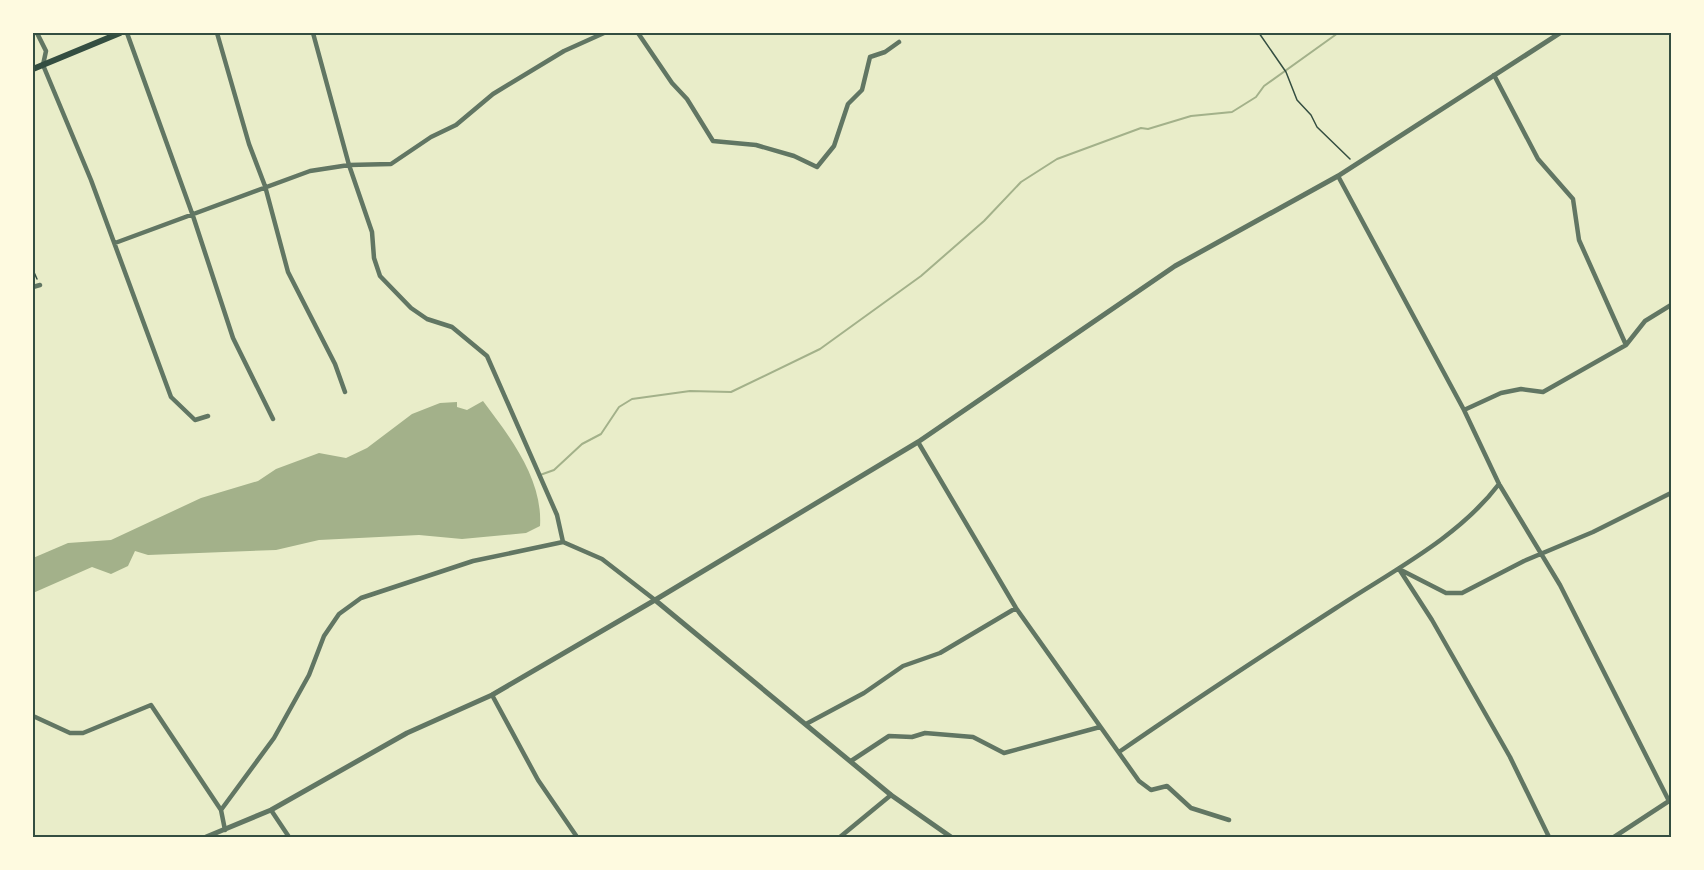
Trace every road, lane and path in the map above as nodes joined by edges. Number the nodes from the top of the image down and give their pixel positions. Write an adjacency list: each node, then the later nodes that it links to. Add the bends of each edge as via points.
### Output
1 (37, 33): 11 (street, via 46,51)
2 (120, 33): 11 (main road)
3 (127, 33): 18 (street)
4 (217, 33): 17 (street)
5 (313, 33): 15 (street)
6 (604, 33): 15 (street, via 564,51 494,94 456,125 391,164)
7 (638, 33): 10 (street, via 713,141 756,146 817,167 834,146 848,104 862,90 870,57)
8 (1259, 33): 14 (path, via 1286,72 1297,100 1317,127)
9 (1560, 33): 13 (street)
10 (899, 42)
11 (43, 64): 12 (main road); 19 (street)
12 (33, 69)
13 (1494, 75): 14 (street); 24 (street, via 1538,159 1573,199 1579,240)
14 (1355, 164): 16 (street)
15 (349, 165): 17 (street, via 310,171); 32 (street, via 372,232 380,276 411,308 427,319 452,327 487,356 557,515)
16 (1338, 176): 26 (street); 29 (street, via 1175,266)
17 (265, 186): 18 (street); 25 (street, via 288,272)
18 (193, 216): 19 (street); 28 (street, via 233,338)
19 (115, 243): 27 (street, via 171,396 195,420)
20 (33, 270): 21 (path)
21 (40, 285): 22 (street)
22 (33, 287)
23 (1671, 305): 24 (street, via 1645,321)
24 (1626, 345): 26 (street, via 1543,392 1511,391)
25 (345, 392)
26 (1464, 410): 30 (street)
27 (208, 416)
28 (273, 419)
29 (918, 442): 35 (street); 36 (street)
30 (1499, 484): 33 (street); 34 (street, via 1476,510)
31 (1671, 493): 33 (street)
32 (562, 542): 35 (street, via 602,559); 45 (street, via 473,561 402,583 361,598 339,614 324,636 309,675 274,738)
33 (1543, 553): 34 (street, via 1462,593 1446,593); 44 (street)
34 (1399, 569): 41 (street); 54 (street, via 1510,757)
35 (655, 600): 37 (street); 39 (street)
36 (1016, 608): 39 (street, via 940,652 903,666 864,693); 40 (street)
37 (492, 695): 46 (street, via 407,733); 51 (street, via 538,780)
38 (33, 716): 45 (street, via 70,732 83,733 150,705)
39 (806, 724): 42 (street)
40 (1100, 727): 41 (street); 42 (street, via 1004,753 973,737 925,733 889,736)
41 (1119, 752): 47 (street, via 1144,787 1151,790 1167,786 1191,808)
42 (850, 761): 43 (street)
43 (891, 795): 52 (street); 53 (street)
44 (1670, 801): 55 (street)
45 (221, 810): 48 (street)
46 (271, 810): 48 (street); 50 (street)
47 (1229, 820)
48 (225, 830): 49 (street)
49 (206, 837)
50 (289, 837)
51 (577, 837)
52 (840, 837)
53 (951, 837)
54 (1549, 837)
55 (1614, 837)

